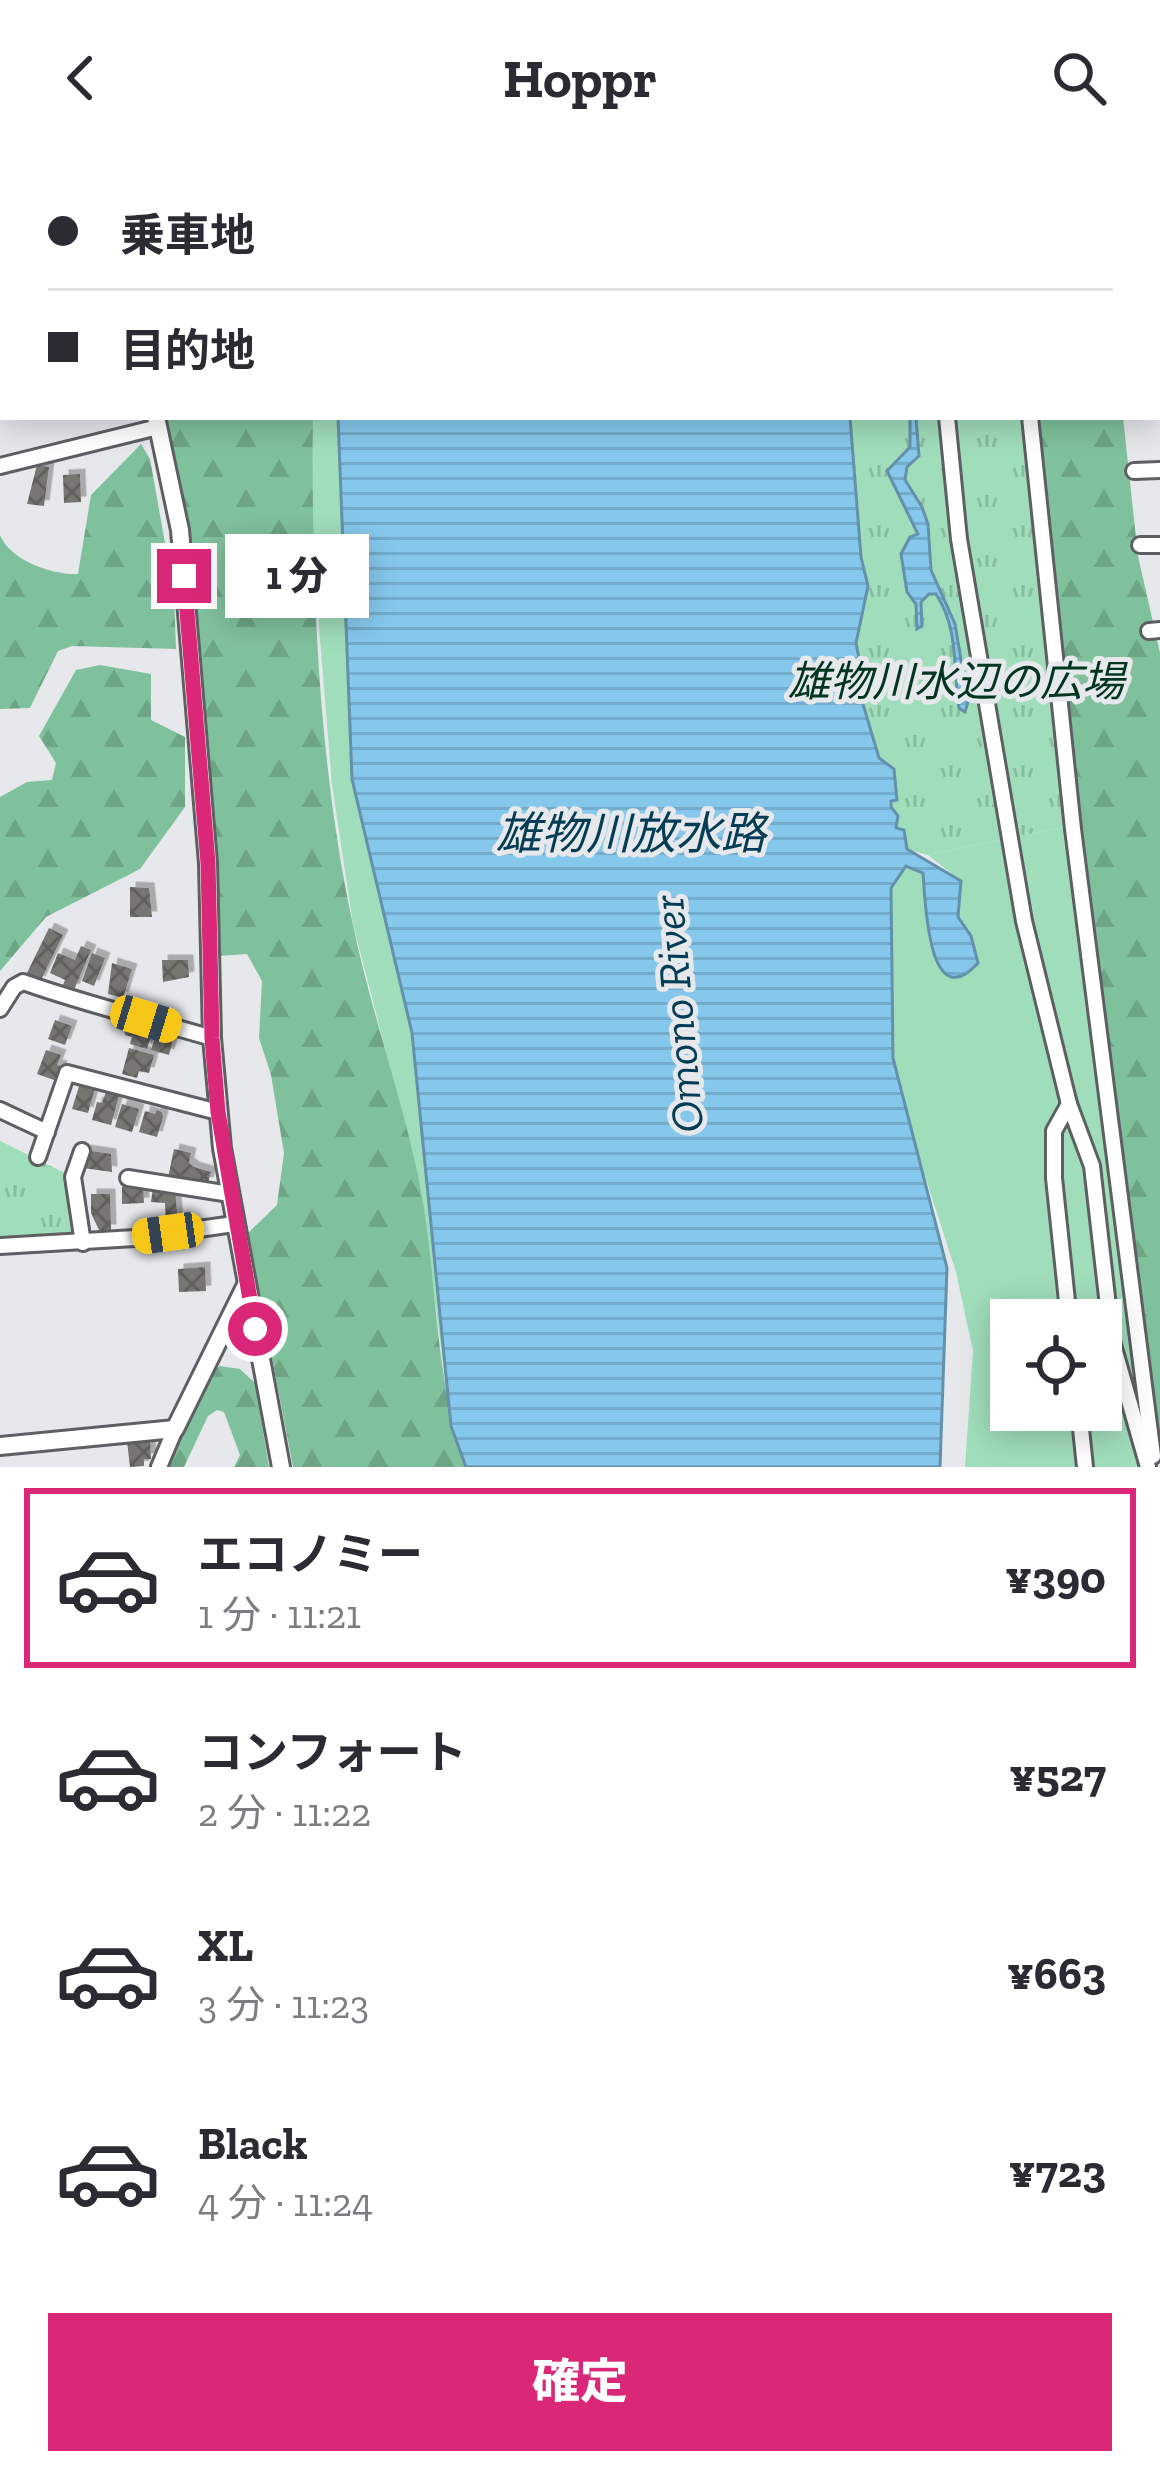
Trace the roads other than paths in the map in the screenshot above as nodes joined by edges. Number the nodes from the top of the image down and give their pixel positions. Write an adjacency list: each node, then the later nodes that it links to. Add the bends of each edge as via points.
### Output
1 (947, 420): 11 (street, via 998,778)
2 (1030, 420): 30 (street)
3 (157, 422): 4 (street); 10 (street, via 180,530 193,668)
4 (0, 466)
5 (1160, 470): 6 (street)
6 (1134, 471)
7 (1160, 544): 8 (street)
8 (1140, 545)
9 (0, 1009): 10 (street, via 23,982)
10 (212, 1038): 13 (street)
11 (1069, 1104): 23 (street, via 1054,1131); 30 (street, via 1092,1166 1112,1341)
12 (0, 1110): 14 (street)
13 (218, 1112): 14 (street, via 67,1073); 18 (street)
14 (47, 1132): 16 (street)
15 (82, 1151): 20 (street, via 73,1177)
16 (38, 1157)
17 (128, 1178): 18 (street)
18 (230, 1194): 19 (street)
19 (234, 1224): 20 (street); 22 (street)
20 (83, 1243): 21 (street)
21 (0, 1246)
22 (246, 1285): 24 (street); 28 (street)
23 (1068, 1299)
24 (175, 1429): 26 (street); 27 (street)
25 (1081, 1431): 29 (street)
26 (0, 1446)
27 (159, 1467)
28 (280, 1467)
29 (1085, 1467)
30 (1151, 1467)

